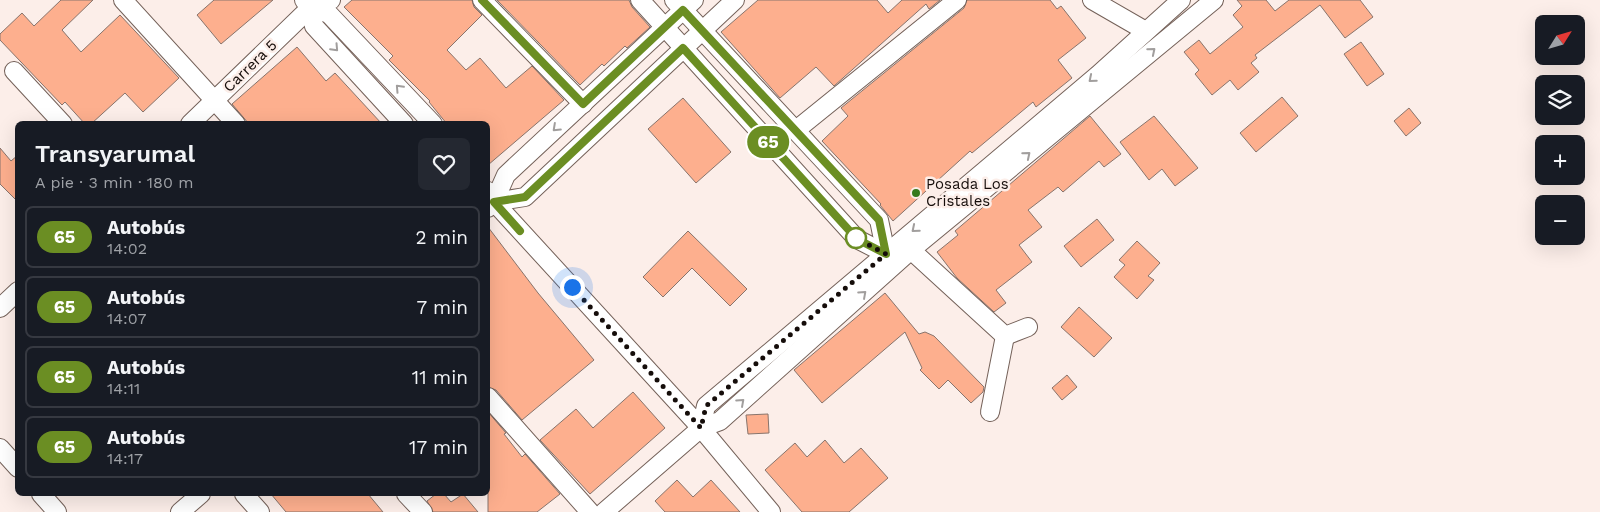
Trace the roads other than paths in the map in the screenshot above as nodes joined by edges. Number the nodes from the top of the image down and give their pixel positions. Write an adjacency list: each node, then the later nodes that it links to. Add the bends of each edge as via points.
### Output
1 (123, 0): 17 (street)
2 (331, 0): 10 (street, Carrera 5)
3 (482, 0): 18 (street)
4 (640, 0): 12 (street)
5 (735, 0): 13 (street)
6 (957, 0): 24 (street)
7 (1092, 0): 14 (street)
8 (1181, 0): 14 (street)
9 (1214, 0): 28 (street, one-way to 9)
10 (309, 3): 17 (street, Carrera 5); 22 (street, one-way to 22, via 314,26); 23 (street, one-way to 10, via 329,14)
11 (684, 3): 12 (street); 13 (street)
12 (664, 27): 15 (street); 18 (street)
13 (702, 30): 15 (street); 24 (street)
14 (1144, 30): 29 (street, one-way to 29)
15 (683, 48): 26 (street, via 525,197); 29 (street, via 857,239)
16 (14, 71): 19 (street)
17 (214, 100): 20 (street, Carrera 5); 21 (street)
18 (583, 104): 25 (street, one-way to 25, via 506,175)
19 (59, 121)
20 (193, 121)
21 (233, 121)
22 (401, 121)
23 (430, 121)
24 (796, 130): 29 (street, via 879,220)
25 (490, 199)
26 (490, 200)
27 (490, 201): 36 (street)
28 (912, 250): 29 (street); 33 (street)
29 (891, 259): 36 (street, via 706,406)
30 (15, 294): 31 (street)
31 (0, 308)
32 (1028, 327): 33 (street)
33 (1005, 336): 35 (street)
34 (490, 399): 47 (street)
35 (990, 412)
36 (701, 428): 48 (street); 49 (street)
37 (0, 448): 38 (street)
38 (15, 465)
39 (42, 496): 43 (street)
40 (199, 496): 44 (street)
41 (246, 496): 45 (street)
42 (408, 496): 46 (street)
43 (57, 512)
44 (180, 512)
45 (260, 512)
46 (423, 512)
47 (590, 512)
48 (604, 512)
49 (771, 512)

